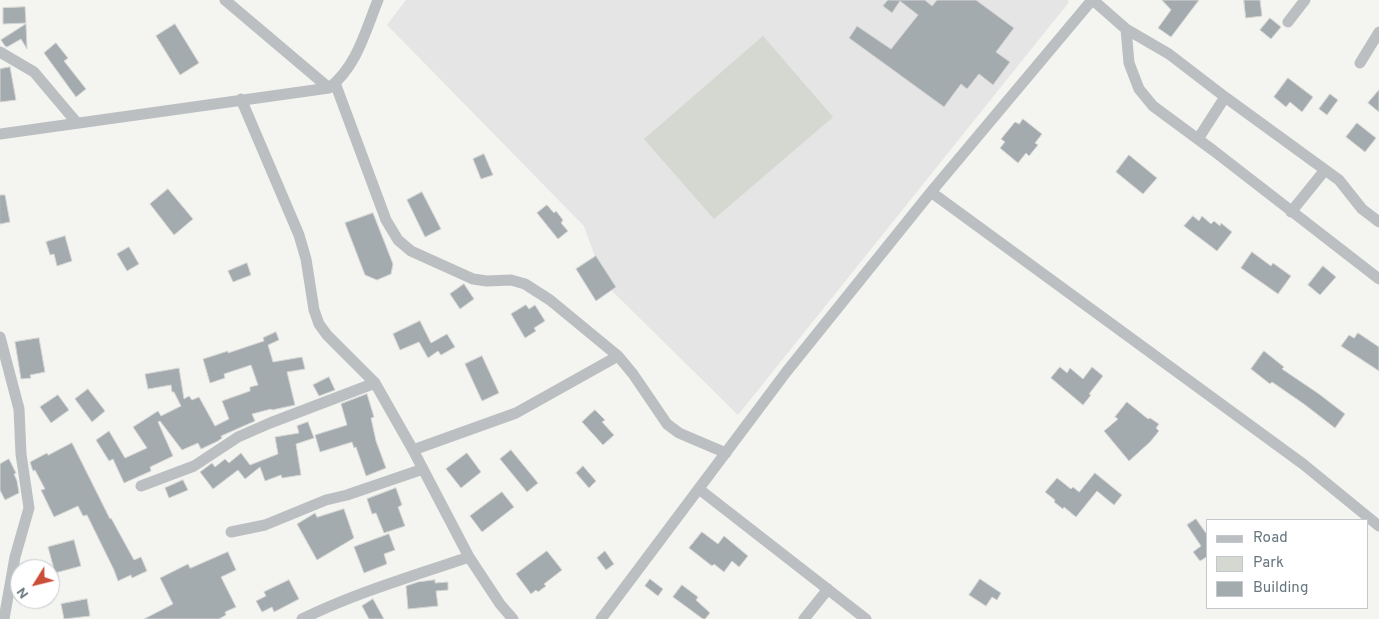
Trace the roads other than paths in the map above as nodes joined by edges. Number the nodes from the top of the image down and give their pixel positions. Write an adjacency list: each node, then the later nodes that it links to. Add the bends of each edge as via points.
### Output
1 (225, 0): 10 (street)
2 (378, 0): 10 (street, via 353,62)
3 (1092, 0): 6 (street); 17 (street)
4 (1305, 0): 5 (street)
5 (1288, 22)
6 (1126, 29): 11 (street, via 1169,54); 15 (street, via 1129,63 1139,89 1153,106)
7 (1379, 32): 9 (street)
8 (0, 52): 13 (street, via 34,72)
9 (1360, 63)
10 (332, 86): 12 (street); 22 (street, via 386,220 398,240 411,251 473,279 511,280 525,284 550,300)
11 (1224, 97): 15 (street); 16 (street)
12 (241, 99): 13 (street); 23 (street, via 299,235 319,324)
13 (77, 123): 14 (street)
14 (0, 134)
15 (1198, 140): 18 (street)
16 (1325, 170): 18 (street); 19 (street, via 1339,180 1362,209)
17 (932, 192): 25 (street, via 787,371); 29 (street, via 1303,464)
18 (1291, 212): 20 (street)
19 (1379, 222)
20 (1379, 279)
21 (0, 337): 33 (street, via 19,409 21,454 29,508 15,557)
22 (618, 356): 24 (street, via 516,413); 25 (street, via 667,424 679,433)
23 (375, 384): 24 (street); 27 (street, via 254,430 194,466)
24 (413, 450): 26 (street)
25 (726, 453): 28 (street)
26 (423, 469): 30 (street, via 326,500 265,524); 31 (street)
27 (141, 486)
28 (699, 489): 32 (street); 36 (street)
29 (1379, 526)
30 (231, 532)
31 (469, 557): 34 (street, via 325,607); 35 (street)
32 (828, 589): 37 (street); 38 (street)
33 (4, 619)
34 (302, 619)
35 (513, 619)
36 (601, 619)
37 (804, 619)
38 (866, 619)

